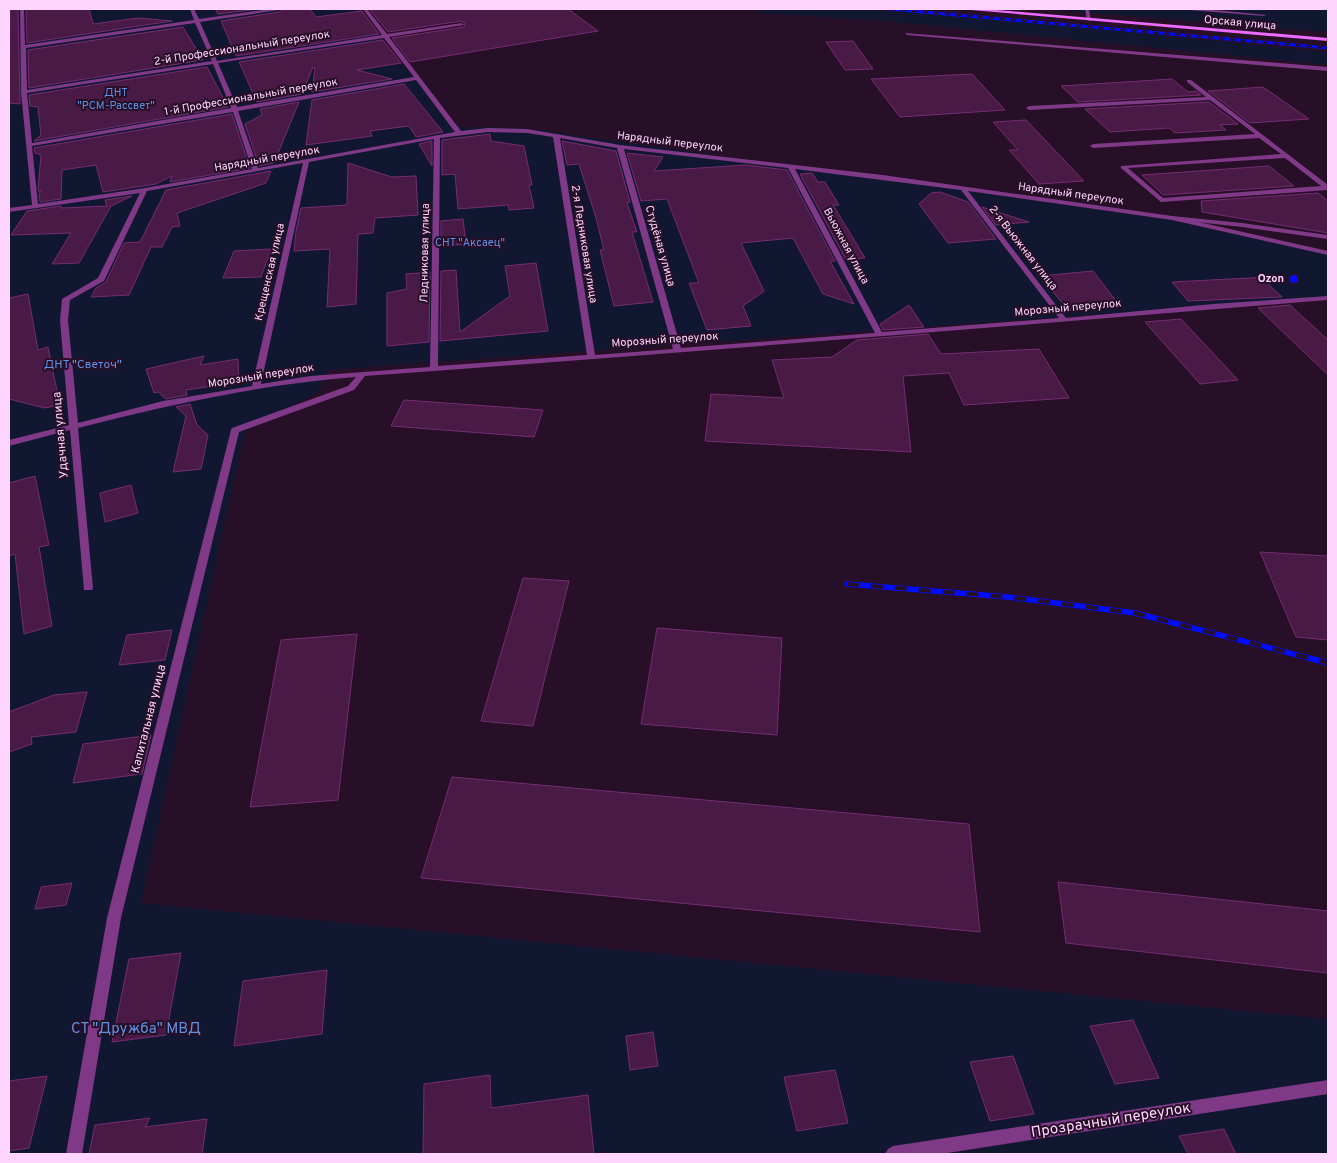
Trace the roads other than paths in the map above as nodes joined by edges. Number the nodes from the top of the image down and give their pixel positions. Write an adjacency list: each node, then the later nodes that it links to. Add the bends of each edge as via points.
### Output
1 (22, 9): 15 (street)
2 (192, 9): 10 (street)
3 (279, 9): 10 (street)
4 (366, 9): 13 (street)
5 (971, 9): 9 (main road, Орская улица)
6 (1087, 9): 9 (street)
7 (1189, 9): 8 (street)
8 (1264, 15)
9 (1088, 20): 14 (main road, Орская улица)
10 (198, 21): 15 (street); 16 (street)
11 (462, 24): 13 (street, 2-й Профессиональный переулок)
12 (907, 34): 17 (street)
13 (385, 35): 16 (street, 2-й Профессиональный переулок); 18 (street)
14 (1328, 40)
15 (22, 47): 20 (street)
16 (215, 62): 20 (street, 2-й Профессиональный переулок); 23 (street)
17 (1328, 69)
18 (417, 78): 23 (street, 1-й Профессиональный переулок); 24 (street)
19 (1189, 81): 21 (street)
20 (24, 92): 28 (street)
21 (1210, 98): 22 (street); 26 (street)
22 (1030, 108)
23 (235, 110): 28 (street, 1-й Профессиональный переулок); 34 (street)
24 (460, 133): 25 (street, Нарядный переулок, via 488,130); 27 (street, Нарядный переулок)
25 (556, 135): 30 (street, Нарядный переулок); 47 (street, 2-я Ледниковая улица)
26 (1259, 136): 29 (street); 31 (street)
27 (437, 137): 32 (street, Нарядный переулок); 48 (street, Ледниковая улица)
28 (29, 145): 38 (street)
29 (1093, 146)
30 (620, 147): 33 (street, Нарядный переулок); 46 (street, Студёная улица)
31 (1285, 156): 35 (street); 35 (street, via 1123,167 1160,200)
32 (306, 162): 34 (street, Нарядный переулок); 50 (street, Крещенская улица)
33 (791, 167): 37 (street, Нарядный переулок); 45 (street, Вьюжная улица)
34 (256, 171): 36 (street, Нарядный переулок)
35 (1328, 188)
36 (145, 190): 38 (street, Нарядный переулок); 51 (street, Удачная улица, via 101,279 66,300 64,320)
37 (964, 190): 40 (street, Нарядный переулок); 44 (street, 2-я Вьюжная улица)
38 (36, 207): 39 (street, Нарядный переулок)
39 (9, 210)
40 (1172, 218): 41 (street); 42 (street, Нарядный переулок)
41 (1328, 237)
42 (1328, 253)
43 (1328, 298): 44 (street, Морозный переулок)
44 (1064, 320): 45 (street, Морозный переулок)
45 (880, 335): 46 (street, Морозный переулок)
46 (678, 351): 47 (street, Морозный переулок)
47 (591, 356): 48 (street, Морозный переулок)
48 (434, 369): 49 (street, Морозный переулок)
49 (362, 375): 50 (street, Морозный переулок); 55 (street, Капитальная улица, via 351,388 235,430 114,918)
50 (256, 386): 51 (street, Морозный переулок)
51 (73, 426): 52 (street, Морозный переулок); 53 (street, Удачная улица)
52 (9, 443)
53 (88, 588)
54 (1328, 1087): 56 (street, Прозрачный переулок)
55 (74, 1154)
56 (893, 1154)

